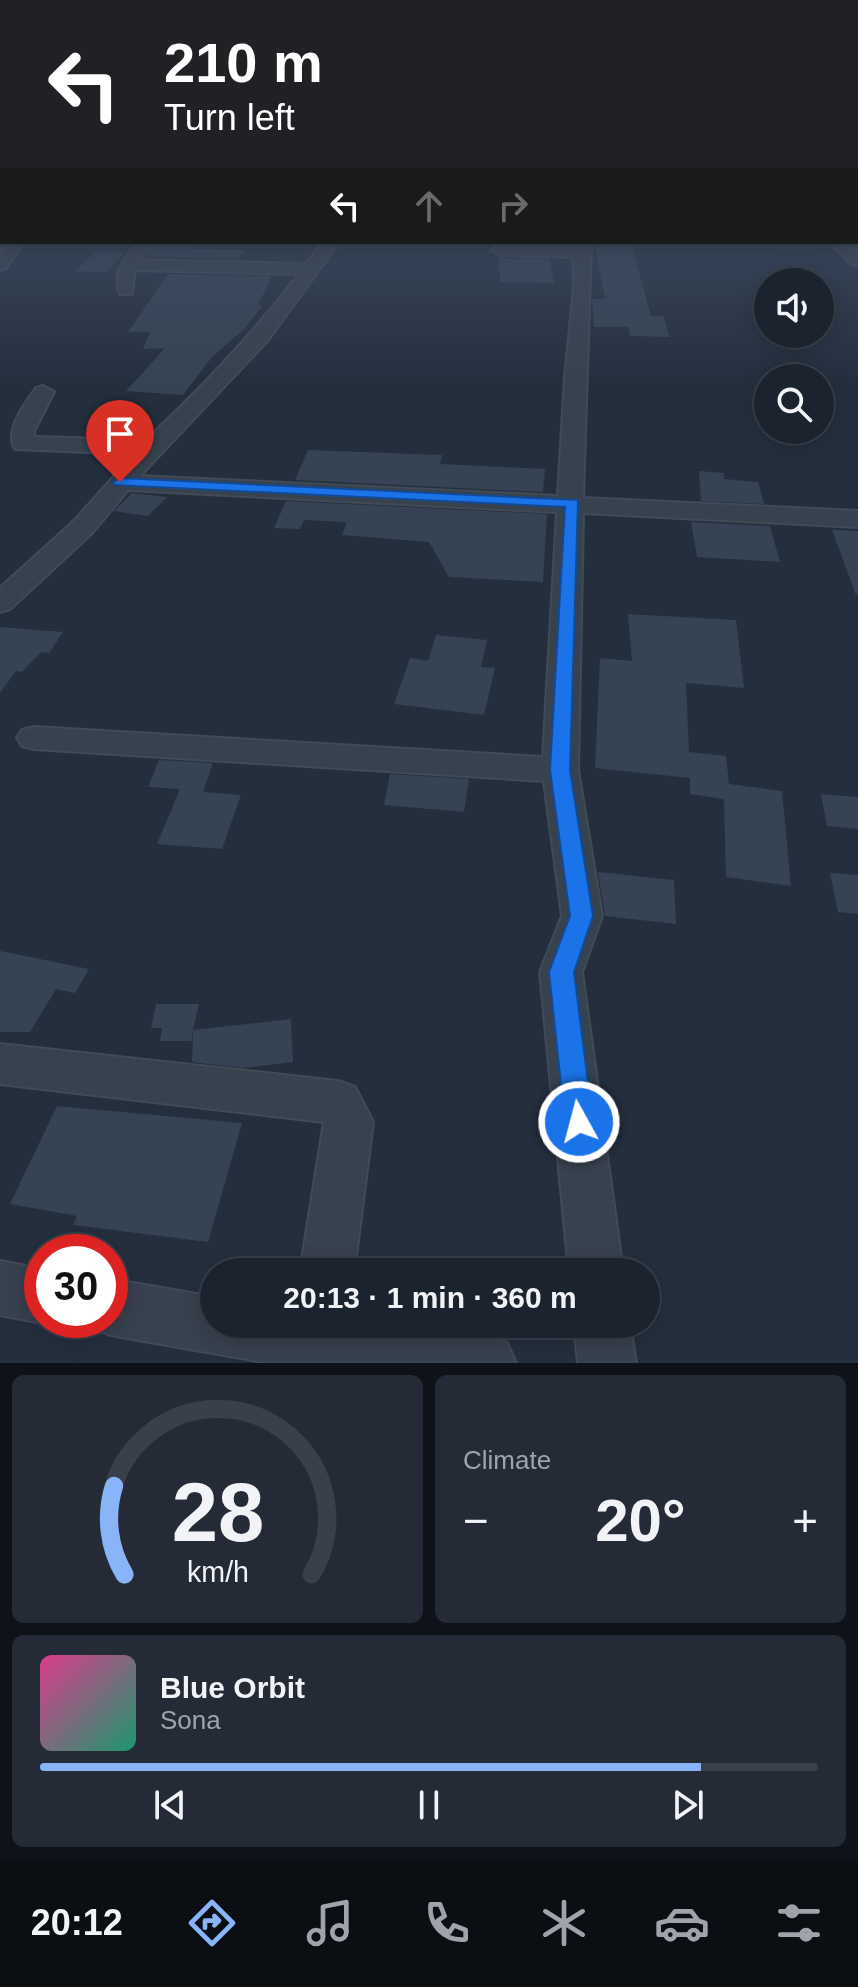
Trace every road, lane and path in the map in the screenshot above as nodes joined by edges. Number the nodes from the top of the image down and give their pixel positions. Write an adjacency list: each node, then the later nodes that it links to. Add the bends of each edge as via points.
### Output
1 (136, 256): 4 (street)
2 (320, 256): 5 (street)
3 (582, 256): 10 (street)
4 (127, 265): 5 (street); 6 (street)
5 (310, 269): 8 (street, via 261,336)
6 (126, 290)
7 (43, 392): 8 (street, via 23,431 23,444)
8 (152, 447): 9 (street)
9 (132, 483): 10 (street); 12 (street)
10 (573, 503): 11 (street); 14 (street)
11 (858, 519)
12 (0, 603)
13 (34, 738): 14 (street)
14 (560, 770): 17 (street, via 582,916 561,972)
15 (0, 1064): 16 (street, via 338,1102 349,1122)
16 (329, 1258)
17 (594, 1258)
18 (0, 1288): 19 (street)
19 (24, 1293)
20 (128, 1309): 21 (street)
21 (200, 1319)
22 (340, 1338): 24 (street)
23 (604, 1338): 25 (street)
24 (487, 1363)
25 (607, 1363)

